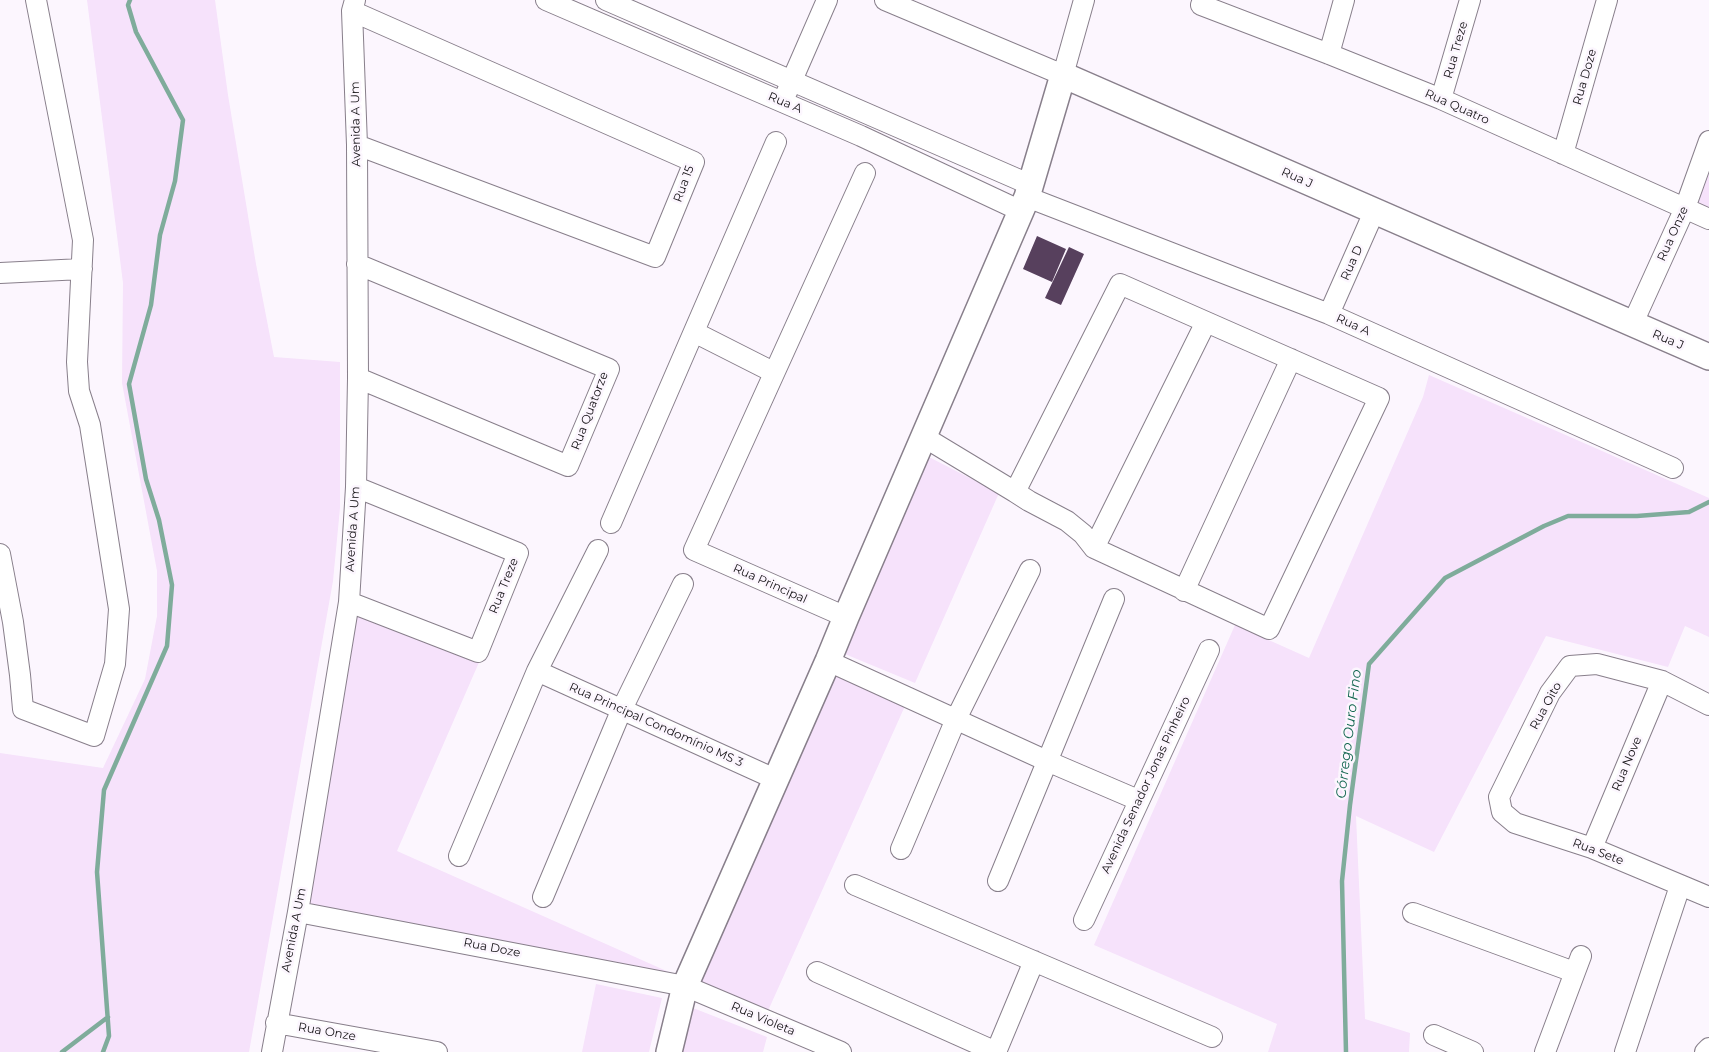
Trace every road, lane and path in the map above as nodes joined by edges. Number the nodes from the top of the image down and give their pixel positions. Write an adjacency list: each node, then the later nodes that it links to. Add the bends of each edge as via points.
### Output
1 (36, 0): 29 (street, via 83,240)
2 (546, 0): 13 (street, Rua A)
3 (606, 0): 12 (street, Rua A)
4 (827, 0): 16 (street)
5 (885, 0): 15 (street, Rua J)
6 (1084, 0): 15 (street)
7 (1344, 0): 14 (street)
8 (1470, 0): 17 (street, Rua Treze)
9 (1607, 0): 22 (street, Rua Doze)
10 (1202, 2): 14 (street, Rua Quatro)
11 (353, 5): 21 (street, Avenida A Um); 21 (street, Rua 15, via 694,162 655,257)
12 (669, 28): 13 (street); 16 (street, Rua A)
13 (661, 50): 18 (street, Rua A)
14 (1329, 54): 17 (street, Rua Quatro)
15 (1063, 76): 24 (main road); 26 (main road, Rua J)
16 (792, 81): 18 (street); 24 (street, Rua A)
17 (1441, 99): 22 (street, Rua Quatro)
18 (782, 102): 24 (street, Rua A, via 861,136)
19 (1709, 141): 25 (street, Rua Onze)
20 (776, 142): 34 (street)
21 (358, 145): 28 (street, Avenida A Um)
22 (1563, 154): 25 (street, Rua Quatro)
23 (865, 173): 37 (street)
24 (1026, 198): 31 (street, Rua A); 39 (main road)
25 (1685, 208): 27 (street, Rua Quatro); 33 (street, Rua Onze)
26 (1374, 212): 31 (street, Rua D); 33 (main road, Rua J)
27 (1709, 219)
28 (357, 264): 38 (street, Avenida A Um); 38 (street, Rua Quatorze, via 609,369 568,466)
29 (82, 269): 30 (street); 53 (street, via 77,362 79,391 90,425 119,609 115,664 94,736 23,709 20,675)
30 (0, 273)
31 (1329, 314): 40 (street, Rua A)
32 (1206, 322): 36 (street); 42 (street, via 1120,284); 44 (street)
33 (1632, 325): 35 (main road, Rua J)
34 (694, 332): 37 (street); 43 (street)
35 (1709, 357)
36 (1291, 360): 49 (street); 49 (street, via 1379,398 1269,629)
37 (774, 372): 52 (street, Rua Principal, via 694,550)
38 (358, 378): 41 (street, Avenida A Um)
39 (924, 437): 42 (street); 52 (main road)
40 (1673, 468)
41 (356, 487): 51 (street, Avenida A Um); 51 (street, Rua Treze, via 518,553 478,652)
42 (1015, 492): 44 (street, via 1067,521)
43 (611, 523)
44 (1094, 548): 49 (street)
45 (598, 550): 56 (street)
46 (0, 554): 53 (street)
47 (1030, 570): 60 (street)
48 (684, 584): 59 (street)
49 (1184, 591)
50 (1114, 599): 61 (street)
51 (348, 602): 73 (street, Avenida A Um)
52 (846, 617): 55 (main road)
53 (6, 619)
54 (1209, 650): 64 (street, Avenida Senador Jonas Pinheiro)
55 (828, 661): 60 (street); 62 (main road)
56 (537, 671): 59 (street, Rua Principal Condomínio MS 3); 67 (street)
57 (1662, 681): 58 (street, Rua Oito); 63 (street, Rua Oito, via 1596,664 1570,666 1550,693); 65 (street, Rua Nove)
58 (1709, 704)
59 (622, 711): 62 (street, Rua Principal Condomínio MS 3); 71 (street)
60 (956, 720): 61 (street); 66 (street)
61 (1047, 761): 64 (street); 68 (street)
62 (775, 779): 78 (main road)
63 (1499, 797): 65 (street, Rua Sete, via 1502,812 1515,823)
64 (1138, 800): 75 (street, Avenida Senador Jonas Pinheiro)
65 (1592, 848): 70 (street, Rua Sete)
66 (901, 849)
67 (459, 856)
68 (998, 881)
69 (855, 884): 76 (street)
70 (1680, 886): 72 (street, Rua Sete); 90 (street)
71 (543, 897)
72 (1709, 898)
73 (298, 912): 78 (street, Rua Doze); 79 (street, Avenida A Um)
74 (1413, 913): 89 (street, via 1577,964)
75 (1084, 920)
76 (1034, 961): 81 (street); 87 (street)
77 (817, 972): 87 (street)
78 (685, 986): 85 (main road); 86 (street, Rua Violeta)
79 (276, 1023): 83 (street, Avenida A Um); 84 (street, Rua Onze)
80 (1434, 1035): 88 (street)
81 (1212, 1037)
82 (1709, 1048): 91 (street)
83 (272, 1052)
84 (437, 1052)
85 (668, 1052)
86 (841, 1052)
87 (996, 1052)
88 (1473, 1052)
89 (1544, 1052)
90 (1625, 1052)
91 (1705, 1052)

